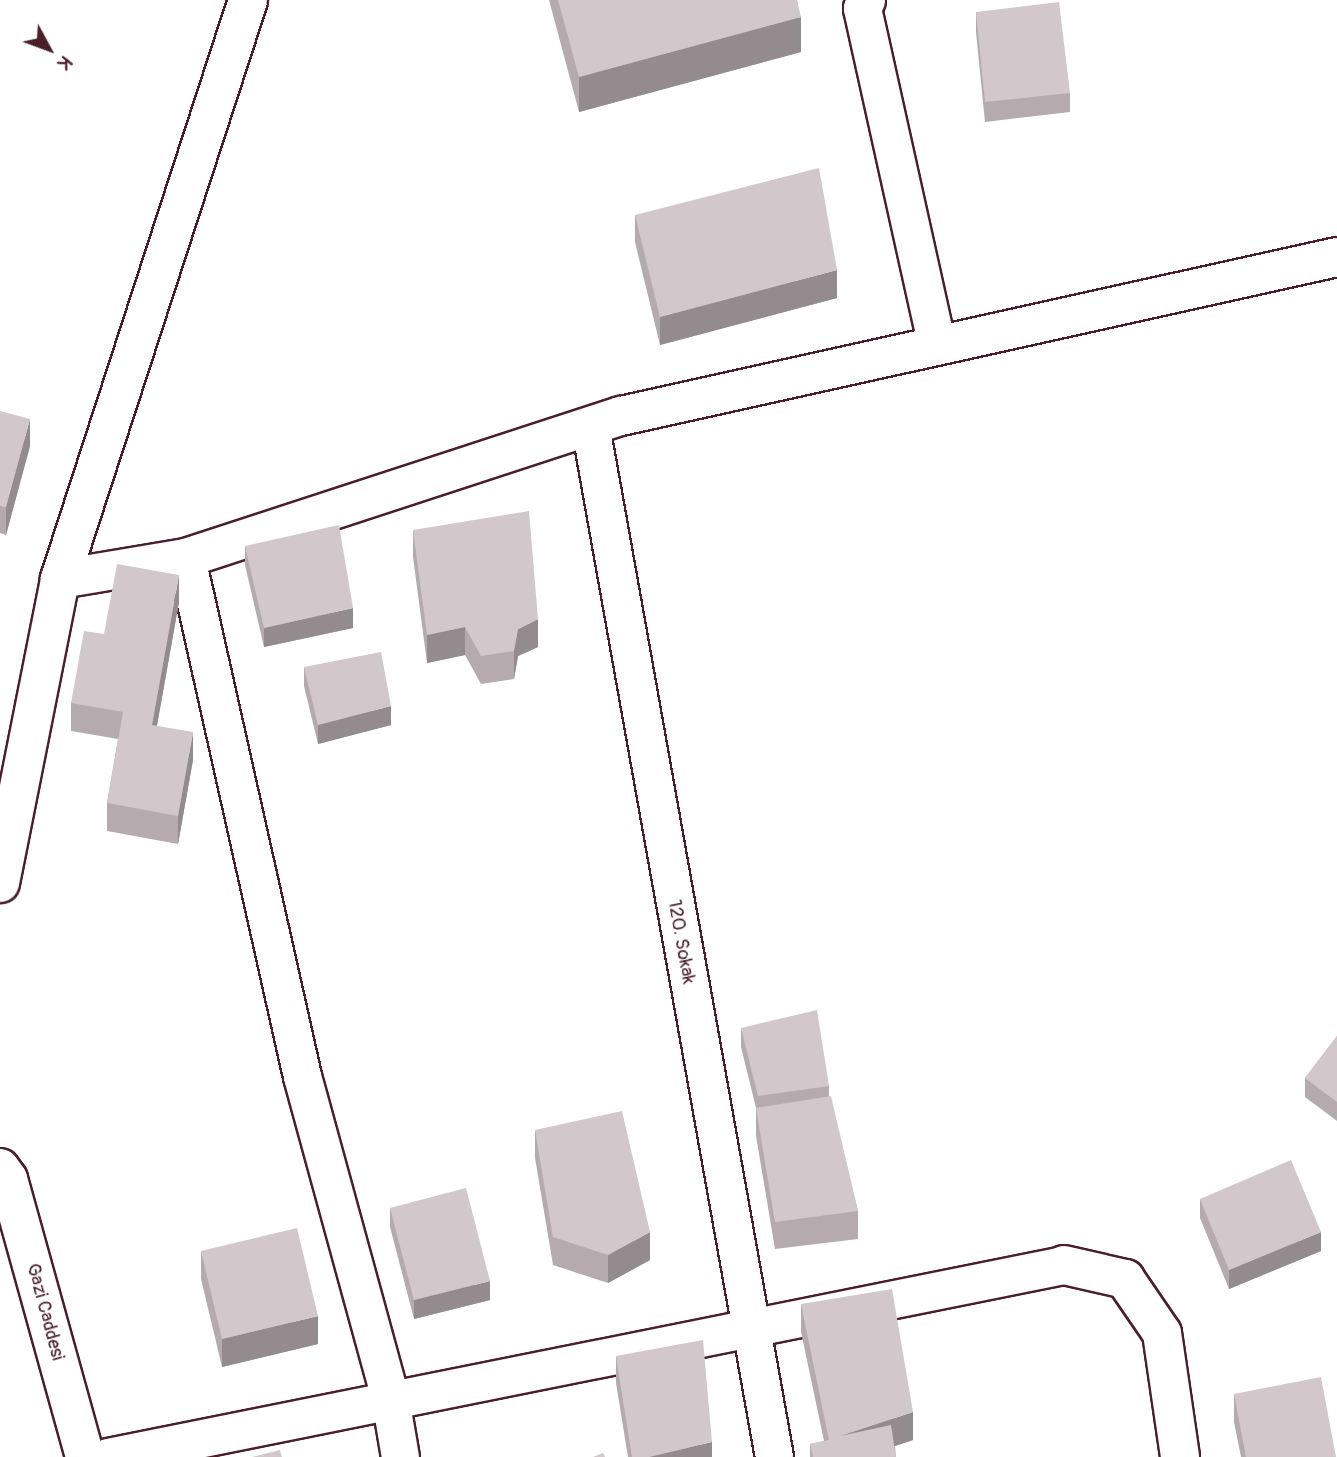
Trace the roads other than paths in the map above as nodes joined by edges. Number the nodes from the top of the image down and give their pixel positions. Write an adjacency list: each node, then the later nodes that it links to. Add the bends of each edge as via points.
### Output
1 (247, 0): 7 (street)
2 (866, 0): 4 (street, via 862,8)
3 (1337, 257): 4 (street)
4 (937, 346): 5 (street)
5 (590, 426): 6 (street); 11 (street, 120. Sokak)
6 (186, 558): 7 (street); 12 (street, via 302,1076)
7 (60, 579): 8 (street)
8 (0, 883)
9 (0, 1168): 13 (street, Gazi Caddesi, via 8,1179)
10 (1064, 1265): 11 (street); 17 (street, via 1125,1279 1162,1333)
11 (748, 1326): 12 (street); 16 (street, 120. Sokak)
12 (390, 1398): 14 (street); 15 (street)
13 (85, 1457)
14 (108, 1457)
15 (400, 1457)
16 (774, 1457)
17 (1180, 1457)

